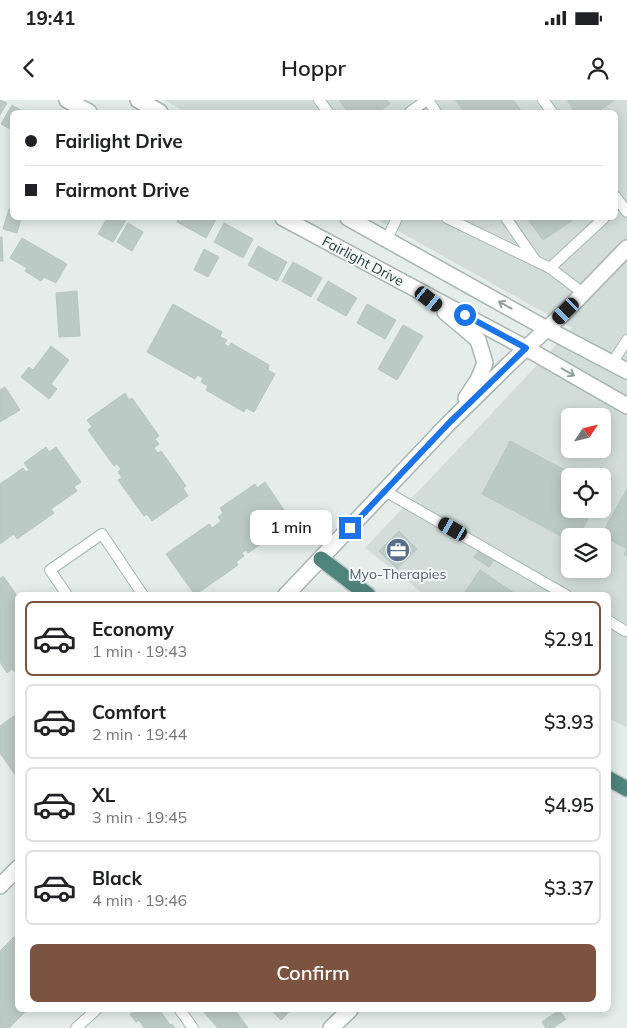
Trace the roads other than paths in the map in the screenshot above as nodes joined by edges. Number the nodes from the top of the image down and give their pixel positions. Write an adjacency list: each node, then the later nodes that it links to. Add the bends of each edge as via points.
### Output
1 (67, 100): 3 (street)
2 (428, 100): 4 (lane)
3 (85, 110)
4 (413, 110)
5 (618, 203): 6 (lane)
6 (627, 212)
7 (286, 220): 17 (street, Fairlight Drive)
8 (352, 220): 13 (street)
9 (396, 220): 13 (lane)
10 (451, 220): 15 (lane)
11 (507, 220): 15 (lane)
12 (602, 220): 16 (lane)
13 (387, 239): 19 (street, one-way to 13)
14 (627, 248): 18 (street)
15 (536, 261): 16 (lane)
16 (550, 268): 18 (lane)
17 (416, 289): 21 (street, Fairlight Drive); 25 (street, via 478,340 485,363 478,380)
18 (583, 292): 19 (street)
19 (547, 329): 21 (street); 22 (street)
20 (627, 340): 22 (lane)
21 (526, 348): 24 (street, Fairlight Drive, one-way to 24); 25 (street)
22 (612, 363): 23 (street)
23 (627, 371)
24 (627, 406)
25 (448, 424): 26 (street)
26 (385, 490): 27 (street); 32 (lane)
27 (321, 559): 30 (street); 31 (highway)
28 (65, 592): 29 (lane, via 50,570 102,534)
29 (141, 592)
30 (289, 592)
31 (364, 592)
32 (561, 592)
33 (611, 622): 34 (lane)
34 (625, 631)
35 (611, 780): 36 (highway)
36 (627, 789)
37 (15, 871): 38 (street)
38 (0, 886)
39 (94, 1012): 42 (lane)
40 (181, 1012): 43 (lane)
41 (348, 1012): 44 (street)
42 (76, 1028)
43 (193, 1028)
44 (331, 1028)

